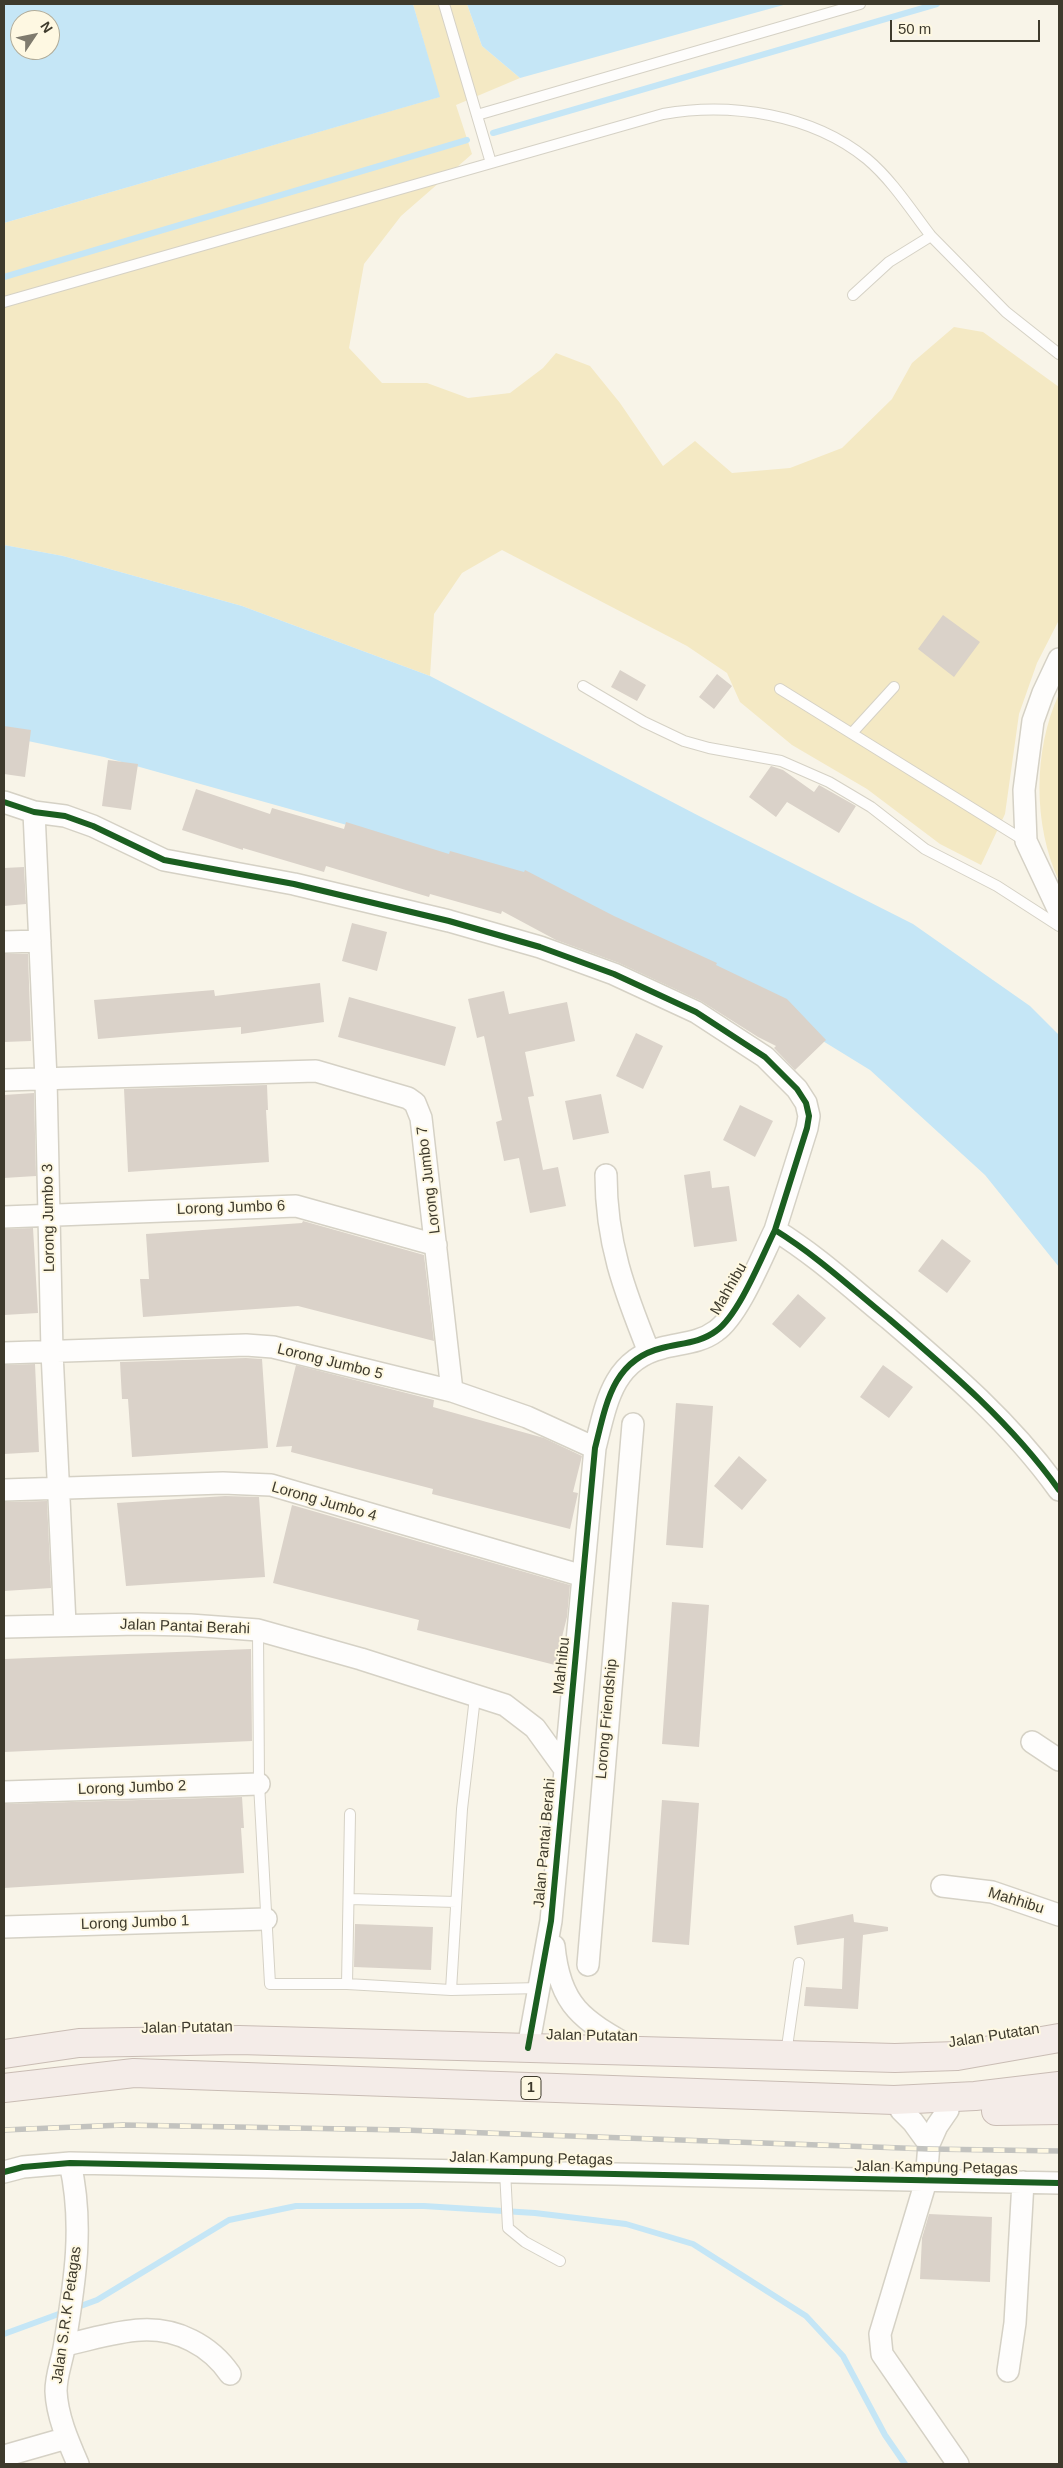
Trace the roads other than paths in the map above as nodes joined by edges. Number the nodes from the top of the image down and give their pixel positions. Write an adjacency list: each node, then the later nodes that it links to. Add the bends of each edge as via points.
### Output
1 (444, 4): 3 (lane)
2 (860, 4): 3 (lane)
3 (477, 115): 4 (lane)
4 (492, 163): 5 (lane, via 663,114 689,110 755,113 788,120 842,141 868,160 893,186); 7 (lane)
5 (931, 236): 6 (lane, via 889,262); 8 (lane, via 1006,312)
6 (853, 295)
7 (4, 302)
8 (1059, 354)
9 (1059, 659): 16 (street, via 1032,721 1024,790)
10 (583, 686): 18 (lane, via 684,741 782,761 829,782 871,807 925,850 996,886)
11 (894, 687): 13 (lane)
12 (780, 689): 13 (lane)
13 (852, 733): 16 (lane)
14 (4, 802): 15 (street, Mahhibu)
15 (34, 812): 19 (street, Lorong Jumbo 3); 26 (street, Mahhibu, via 65,816 93,826 164,860 294,884 513,938 588,964 696,1012 765,1057 797,1089 806,1103 808,1128)
16 (1026, 841): 17 (street)
17 (1059, 911)
18 (1059, 926)
19 (40, 941): 20 (street); 21 (street, Lorong Jumbo 3)
20 (4, 942)
21 (46, 1079): 22 (street, Lorong Jumbo 7); 24 (street, Lorong Jumbo 3); 27 (street, Lorong Jumbo 7, via 316,1071 408,1098 415,1103 421,1118)
22 (4, 1080)
23 (606, 1175): 29 (street, via 606,1210 614,1255)
24 (49, 1216): 25 (street, Lorong Jumbo 6); 27 (street, Lorong Jumbo 6, via 296,1206); 28 (street, Lorong Jumbo 3)
25 (4, 1217)
26 (775, 1230): 29 (street, Mahhibu, via 728,1321 707,1337); 37 (street, via 838,1274 956,1376 1009,1429)
27 (436, 1245): 31 (street, Lorong Jumbo 7)
28 (52, 1352): 30 (street, Lorong Jumbo 5); 31 (street, Lorong Jumbo 5, via 246,1345 273,1347); 35 (street, Lorong Jumbo 3)
29 (649, 1352): 33 (street, Mahhibu, via 626,1368 610,1390)
30 (4, 1354)
31 (452, 1391): 33 (street, Lorong Jumbo 5, via 527,1417)
32 (633, 1424): 34 (street, Lorong Friendship)
33 (594, 1457): 34 (street); 38 (street, Mahhibu)
34 (627, 1473): 57 (street, Lorong Friendship)
35 (58, 1489): 36 (street, Lorong Jumbo 4); 38 (street, Lorong Jumbo 4, via 222,1483 271,1485); 39 (street, Lorong Jumbo 3)
36 (4, 1490)
37 (1059, 1490)
38 (583, 1576): 45 (street, Mahhibu)
39 (65, 1624): 40 (street, Jalan Pantai Berahi); 41 (street, Jalan Pantai Berahi, via 190,1625)
40 (4, 1627)
41 (258, 1630): 42 (street, Jalan Pantai Berahi); 46 (lane)
42 (475, 1696): 45 (street, Jalan Pantai Berahi, via 505,1705 535,1728); 51 (lane, via 462,1809)
43 (1032, 1742): 44 (street)
44 (1059, 1760)
45 (564, 1768): 54 (street, Jalan Pantai Berahi)
46 (259, 1784): 47 (street, Lorong Jumbo 2); 53 (lane)
47 (4, 1792)
48 (350, 1814): 50 (lane)
49 (942, 1886): 52 (street, Mahhibu, via 992,1892)
50 (350, 1899): 51 (lane); 58 (lane)
51 (456, 1902): 60 (lane)
52 (1059, 1915)
53 (266, 1919): 55 (street, Lorong Jumbo 1); 58 (lane, via 270,1984)
54 (551, 1921): 59 (street); 63 (street, via 556,1970 562,1989 573,2006 593,2025)
55 (4, 1927)
56 (799, 1963): 65 (lane)
57 (588, 1965)
58 (347, 1984): 60 (lane)
59 (541, 1988): 60 (lane); 62 (street)
60 (451, 1990)
61 (1059, 2038): 65 (highway, Jalan Putatan, via 958,2056 895,2058)
62 (528, 2048): 63 (highway, Jalan Putatan); 64 (highway, Jalan Putatan, via 239,2040 79,2043)
63 (636, 2050): 65 (highway, Jalan Putatan)
64 (4, 2054)
65 (786, 2054)
66 (1059, 2086): 68 (highway, 1, via 976,2096)
67 (4, 2088): 68 (highway, 1, via 134,2073)
68 (854, 2099): 69 (highway)
69 (900, 2110): 70 (highway); 72 (street, Jalan Kampung Petagas)
70 (948, 2110): 71 (highway); 72 (street, Jalan Kampung Petagas)
71 (1059, 2110)
72 (929, 2144): 76 (street, Jalan Kampung Petagas)
73 (70, 2164): 74 (street, Jalan Kampung Petagas); 75 (street, Jalan Kampung Petagas); 80 (street, Jalan S.R.K Petagas, via 79,2223)
74 (4, 2172)
75 (506, 2179): 76 (street, Jalan Kampung Petagas); 79 (lane, via 508,2228 525,2242)
76 (926, 2181): 77 (street, Jalan Kampung Petagas); 86 (street, Jalan Kampung Petagas, via 879,2344 887,2362)
77 (1024, 2182): 78 (street, Jalan Kampung Petagas); 81 (street, via 1015,2323)
78 (1059, 2183)
79 (560, 2261)
80 (65, 2345): 82 (street, via 141,2330 162,2332 200,2344 223,2363); 83 (street, Jalan S.R.K Petagas, via 56,2391)
81 (1008, 2371)
82 (230, 2374)
83 (67, 2438): 84 (street); 85 (street, Jalan S.R.K Petagas)
84 (4, 2456)
85 (78, 2464)
86 (958, 2464)

